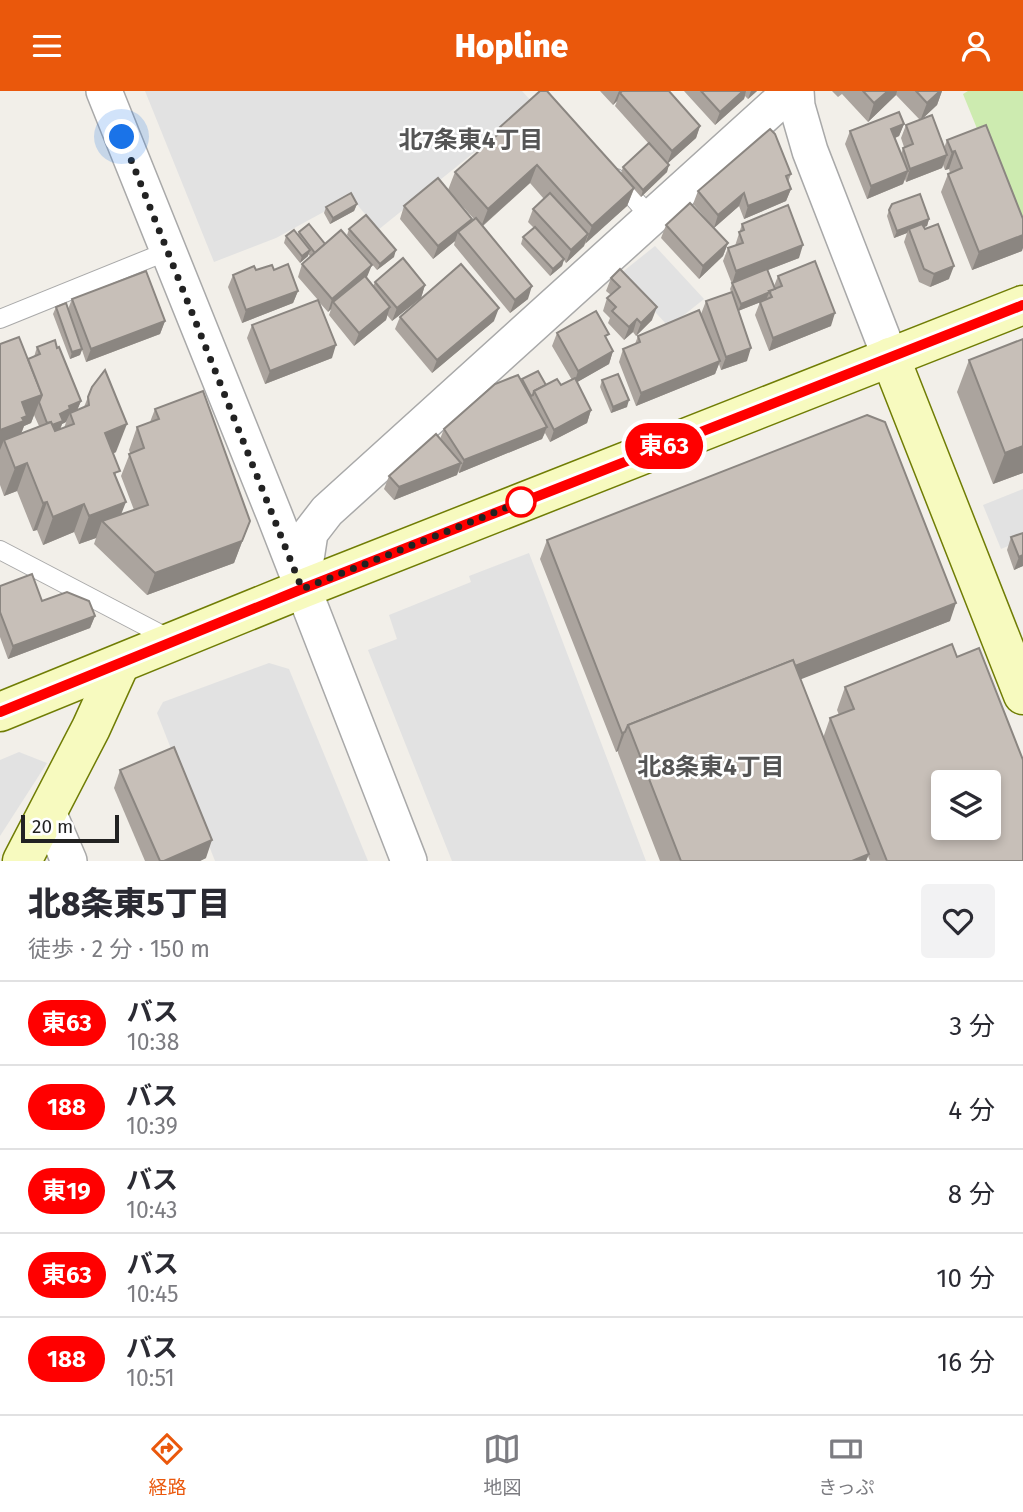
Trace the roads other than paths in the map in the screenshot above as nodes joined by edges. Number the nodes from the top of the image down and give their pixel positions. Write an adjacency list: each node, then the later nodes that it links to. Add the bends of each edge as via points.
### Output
1 (104, 91): 6 (street)
2 (791, 91): 5 (street)
3 (796, 91): 9 (street, via 810,151)
4 (608, 169): 5 (lane)
5 (652, 219): 11 (street, via 327,511 310,533)
6 (168, 251): 8 (lane); 11 (street)
7 (1023, 305): 9 (main road)
8 (0, 319)
9 (890, 357): 11 (main road); 13 (main road)
10 (0, 550): 12 (lane)
11 (302, 589): 12 (main road); 20 (street)
12 (175, 642): 14 (main road)
13 (1016, 656): 15 (main road)
14 (120, 664): 16 (main road); 17 (main road)
15 (1023, 695)
16 (0, 712)
17 (48, 812): 18 (main road); 19 (street)
18 (22, 861)
19 (69, 861)
20 (409, 861)

